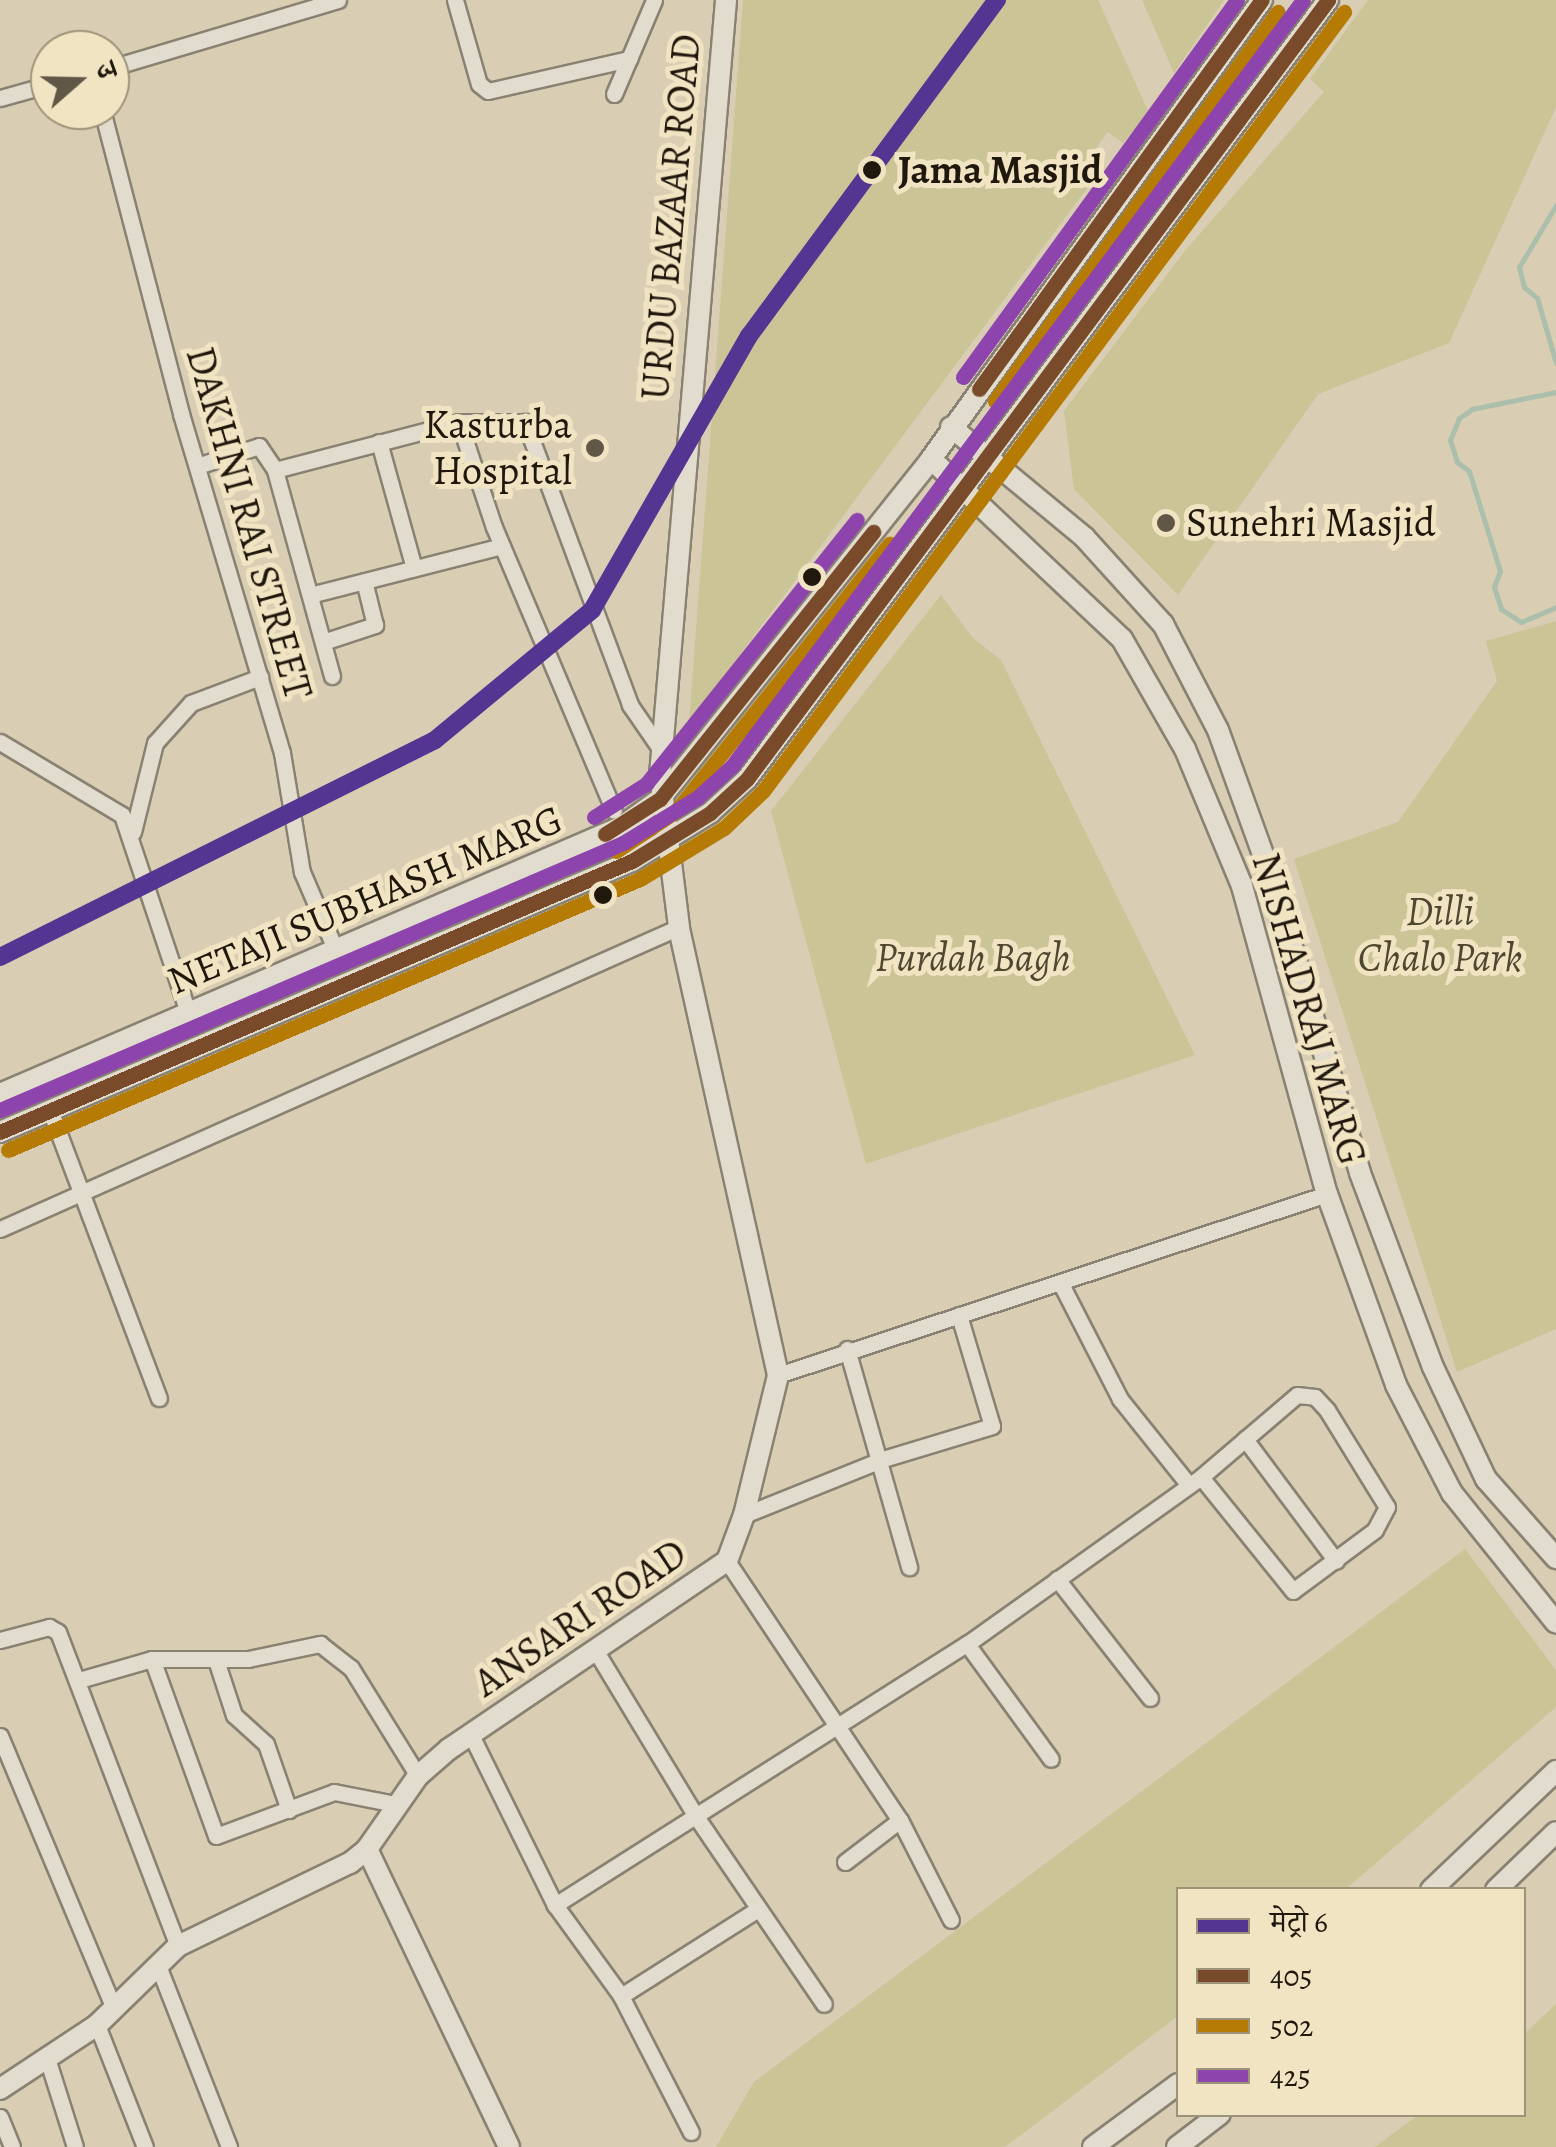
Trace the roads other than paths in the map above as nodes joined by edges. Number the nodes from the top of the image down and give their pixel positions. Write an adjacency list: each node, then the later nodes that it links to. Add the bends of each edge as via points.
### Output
1 (338, 0): 8 (street)
2 (455, 0): 7 (street, via 479,84 488,92)
3 (654, 0): 7 (street)
4 (726, 0): 29 (main road, URDU BAZAAR ROAD)
5 (1262, 0): 14 (main road, NETAJI SUBHASH MARG)
6 (1328, 0): 16 (main road, NETAJI SUBHASH MARG)
7 (629, 60): 10 (street)
8 (130, 62)
9 (30, 90): 11 (street)
10 (614, 94)
11 (0, 98)
12 (107, 130): 18 (street, DAKHNI RAI STREET)
13 (460, 422): 15 (street); 21 (street); 29 (street, via 524,422 630,705)
14 (952, 427): 16 (main road, NISHADRAJ MARG); 17 (main road, NETAJI SUBHASH MARG)
15 (379, 442): 19 (street); 22 (street)
16 (987, 454): 20 (main road, NETAJI SUBHASH MARG); 52 (main road, NISHADRAJ MARG, via 1084,537 1163,624 1218,730 1269,871 1360,1173 1432,1367 1486,1479)
17 (931, 459): 20 (main road, NISHADRAJ MARG); 30 (main road, NETAJI SUBHASH MARG)
18 (197, 466): 19 (street, via 259,446); 27 (street, DAKHNI RAI STREET)
19 (276, 470): 24 (street)
20 (960, 489): 33 (main road, NETAJI SUBHASH MARG, via 747,779); 41 (main road, NISHADRAJ MARG, via 1122,638 1185,748 1242,886)
21 (502, 546): 22 (street); 31 (street)
22 (414, 568): 23 (street)
23 (364, 581): 24 (street); 25 (street, via 375,624)
24 (310, 595): 25 (street)
25 (322, 642): 26 (street)
26 (332, 676)
27 (260, 677): 32 (street, via 195,700 155,743); 35 (street, DAKHNI RAI STREET, via 282,753 302,872)
28 (0, 742): 32 (street, via 110,805)
29 (661, 750): 30 (main road, URDU BAZAAR ROAD)
30 (660, 799): 33 (main road, ANSARI ROAD); 35 (main road, NETAJI SUBHASH MARG, via 621,827)
31 (614, 811)
32 (133, 832): 36 (street)
33 (668, 842): 34 (main road, ANSARI ROAD); 38 (main road, NETAJI SUBHASH MARG)
34 (679, 926): 40 (street); 46 (main road, ANSARI ROAD)
35 (336, 952): 36 (main road, NETAJI SUBHASH MARG)
36 (189, 1015): 37 (main road, NETAJI SUBHASH MARG)
37 (0, 1094)
38 (50, 1110): 39 (main road, NETAJI SUBHASH MARG); 40 (street)
39 (0, 1132)
40 (78, 1194): 42 (street); 47 (street)
41 (1327, 1194): 43 (street); 57 (main road, NISHADRAJ MARG, via 1396,1385 1452,1493)
42 (0, 1229)
43 (1060, 1284): 44 (street); 50 (street, via 1120,1400)
44 (959, 1315): 45 (street); 49 (street, via 992,1426)
45 (846, 1349): 46 (street); 49 (street)
46 (778, 1375): 51 (main road, ANSARI ROAD)
47 (159, 1398)
48 (1245, 1439): 50 (street); 54 (street); 54 (street, via 1298,1395 1307,1393 1327,1410 1387,1507 1375,1530)
49 (883, 1458): 51 (street); 55 (street)
50 (1195, 1481): 54 (street, via 1285,1589 1301,1588); 56 (street)
51 (744, 1515): 53 (main road, ANSARI ROAD)
52 (1556, 1558)
53 (726, 1560): 60 (main road, ANSARI ROAD); 65 (street)
54 (1336, 1561)
55 (909, 1567)
56 (1056, 1578): 59 (street); 64 (street)
57 (1556, 1623)
58 (0, 1640): 63 (street, via 54,1628)
59 (967, 1644): 65 (street); 69 (street)
60 (594, 1648): 66 (main road, ANSARI ROAD); 74 (street)
61 (152, 1659): 62 (street); 63 (street); 73 (street, via 216,1836)
62 (216, 1660): 71 (street, via 326,1647 350,1668); 73 (street, via 234,1715 266,1744)
63 (79, 1680): 84 (street)
64 (1150, 1698)
65 (834, 1728): 74 (street); 75 (street)
66 (470, 1734): 71 (main road, ANSARI ROAD); 81 (street)
67 (0, 1736): 68 (street)
68 (4, 1754): 88 (street)
69 (1050, 1759)
70 (1556, 1771): 79 (main road)
71 (418, 1776): 72 (main road, ANSARI ROAD)
72 (400, 1805): 73 (street, via 334,1792); 77 (main road, ANSARI ROAD)
73 (288, 1810)
74 (697, 1818): 81 (street); 82 (street)
75 (900, 1820): 78 (street); 83 (street)
76 (1556, 1832): 80 (main road)
77 (367, 1850): 84 (main road, ANSARI ROAD); 100 (main road)
78 (845, 1862)
79 (1434, 1887)
80 (1500, 1887)
81 (555, 1905): 86 (street)
82 (758, 1909): 86 (street); 87 (street)
83 (951, 1920)
84 (178, 1946): 85 (main road, ANSARI ROAD)
85 (157, 1964): 88 (main road, ANSARI ROAD); 99 (street)
86 (622, 1996): 95 (street)
87 (824, 2004)
88 (114, 2006): 89 (main road, ANSARI ROAD)
89 (97, 2026): 90 (main road, ANSARI ROAD); 98 (street)
90 (47, 2058): 92 (main road, ANSARI ROAD); 97 (street)
91 (1176, 2085): 101 (main road)
92 (0, 2089)
93 (0, 2117): 96 (street)
94 (1216, 2117): 102 (main road)
95 (690, 2132)
96 (12, 2147)
97 (76, 2147)
98 (145, 2147)
99 (230, 2147)
100 (509, 2147)
101 (1093, 2147)
102 (1177, 2147)

